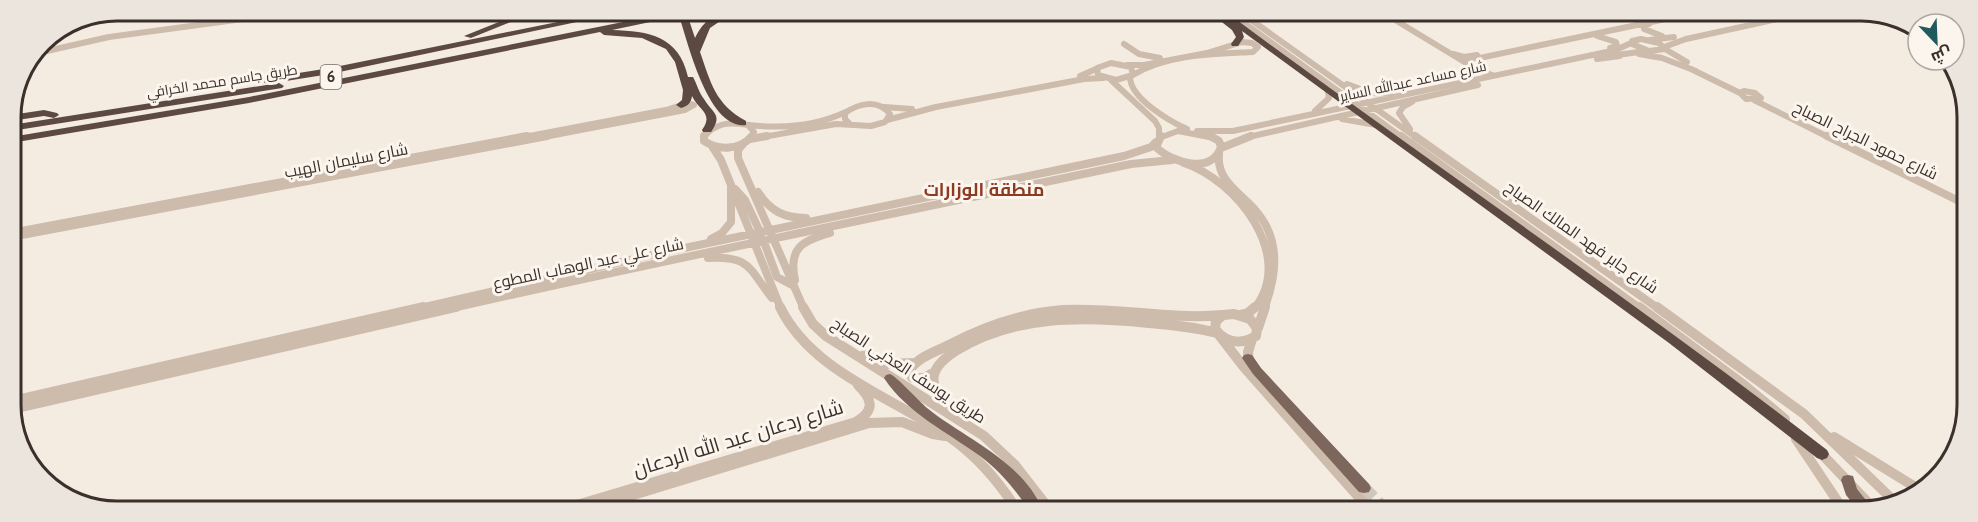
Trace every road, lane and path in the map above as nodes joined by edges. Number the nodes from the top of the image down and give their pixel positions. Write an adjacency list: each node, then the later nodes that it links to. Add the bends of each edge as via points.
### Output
1 (213, 21): 28 (street)
2 (228, 21): 34 (street, via 110,37)
3 (508, 21): 33 (highway)
4 (547, 21): 33 (highway)
5 (575, 21): 47 (highway, طريق جاسم محمد الخرافي / 6)
6 (597, 21): 57 (highway, طريق جاسم محمد الخرافي / 6, via 385,67)
7 (614, 21): 54 (highway, via 680,49)
8 (639, 21): 23 (highway)
9 (686, 21): 36 (highway)
10 (714, 21): 36 (highway, via 702,31)
11 (1225, 21): 30 (highway, via 1238,31 1240,38)
12 (1233, 21): 116 (highway, via 1340,102 1663,330)
13 (1241, 21): 41 (street, شارع جابر فهد المالك الصباح)
14 (1252, 21): 42 (street, شارع جابر فهد المالك الصباح)
15 (1389, 21): 43 (street)
16 (1397, 21): 37 (street)
17 (1645, 21): 29 (street)
18 (1654, 21): 21 (street); 25 (street, via 1644,29 1659,36)
19 (1749, 21): 25 (street)
20 (1764, 21): 25 (street)
21 (1624, 27): 22 (street); 26 (street, via 1627,32)
22 (1608, 31): 24 (street); 27 (street)
23 (557, 37): 48 (highway, via 606,32 650,38 675,52); 53 (highway)
24 (1578, 37): 29 (street); 38 (street, via 1604,37 1616,42 1617,46)
25 (1683, 37): 26 (street); 32 (street); 45 (street, via 1675,50)
26 (1648, 39): 27 (street, شارع مساعد عبدالله الساير); 32 (street)
27 (1632, 42): 35 (street); 38 (street, شارع مساعد عبدالله الساير)
28 (57, 43)
29 (1541, 43): 37 (street, via 1471,56); 43 (street, via 1470,60)
30 (1235, 44): 39 (street); 49 (street, via 1252,43 1258,49 1149,67)
31 (1124, 45): 39 (street, via 1147,57)
32 (1665, 48): 35 (street, شارع مساعد عبدالله الساير, via 1660,52); 45 (street)
33 (418, 50): 47 (highway)
34 (48, 51)
35 (1648, 51): 38 (street, شارع مساعد عبدالله الساير); 45 (street)
36 (696, 52): 68 (highway, via 719,107)
37 (1453, 54): 43 (street)
38 (1597, 56): 45 (street, via 1652,55); 46 (street, شارع مساعد عبدالله الساير); 55 (street, شارع مساعد عبدالله الساير)
39 (1185, 57): 40 (street)
40 (1127, 65): 44 (street, via 1111,63); 49 (street, via 1133,70)
41 (1301, 65): 51 (street, شارع جابر فهد المالك الصباح); 58 (street)
42 (1315, 66): 56 (street, via 1371,93); 58 (street, شارع جابر فهد المالك الصباح)
43 (1472, 68): 46 (street); 52 (street, via 1477,76)
44 (1096, 69): 50 (street, via 1098,75); 60 (street, via 1075,77 914,108)
45 (1696, 69): 83 (street, شارع حمود الجراح الصباح, via 1743,92 1744,98 1758,99)
46 (1504, 74): 52 (street, شارع مساعد عبدالله الساير)
47 (308, 75): 63 (highway, طريق جاسم محمد الخرافي / 6)
48 (683, 75): 54 (highway); 59 (highway, via 688,97)
49 (1132, 76): 50 (street); 72 (street, via 1130,85 1166,119)
50 (1107, 79): 65 (street, via 1088,78); 76 (street, via 1155,121)
51 (1321, 79): 58 (street, شارع جابر فهد المالك الصباح); 66 (street, via 1329,98)
52 (1473, 80): 55 (street, شارع مساعد عبدالله الساير)
53 (326, 84): 64 (highway); 73 (highway, via 231,104)
54 (694, 90): 62 (highway)
55 (1441, 90): 56 (street, شارع مساعد عبدالله الساير); 58 (street, شارع مساعد عبدالله الساير); 79 (street, via 1406,104 1399,113 1401,120)
56 (1417, 91): 58 (street, شارع مساعد عبدالله الساير)
57 (235, 93): 64 (highway); 70 (highway, طريق جاسم محمد الخرافي / 6)
58 (1365, 106): 66 (street); 67 (street, شارع مساعد عبدالله الساير); 75 (street, شارع جابر فهد المالك الصباح); 79 (street)
59 (683, 107): 62 (highway); 92 (street, شارع سليمان الهيب)
60 (884, 107): 61 (street, via 864,105); 65 (street, via 889,112)
61 (848, 110): 68 (street, via 834,118 800,124); 69 (street, via 845,119)
62 (712, 116): 71 (highway)
63 (21, 118)
64 (98, 120): 74 (highway)
65 (887, 120): 69 (street, via 871,126)
66 (1301, 120): 67 (street, شارع مساعد عبدالله الساير); 72 (street, شارع مساعد عبدالله الساير, via 1233,131); 80 (street, شارع مساعد عبدالله الساير, via 1242,138)
67 (1315, 121): 75 (street, via 1358,120)
68 (745, 124): 71 (street, via 727,123); 77 (street, via 754,132)
69 (850, 124): 77 (street)
70 (21, 127)
71 (707, 130): 78 (street, via 704,141)
72 (1195, 131): 76 (street, شارع مساعد عبدالله الساير, via 1173,131); 80 (street, via 1214,138)
73 (21, 136)
74 (21, 136)
75 (1401, 138): 119 (street, شارع جابر فهد المالك الصباح, via 1727,371)
76 (1158, 140): 81 (street, via 1159,152); 89 (street, via 1124,156)
77 (747, 141): 78 (street, via 728,147); 84 (street, via 737,154)
78 (712, 146): 85 (street)
79 (1432, 149): 114 (street, شارع جابر فهد المالك الصباح)
80 (1220, 151): 82 (street, شارع مساعد عبدالله الساير, via 1206,162); 90 (street, via 1217,162 1221,172)
81 (1172, 160): 82 (street); 91 (street, شارع علي عبد الوهاب المطوع, via 1131,164)
82 (1184, 163): 87 (street, via 1212,174)
83 (1902, 170): 86 (street, شارع حمود الجراح الصباح); 88 (street, شارع حمود الجراح الصباح)
84 (744, 171): 89 (street, via 769,209 793,218); 93 (street)
85 (732, 186): 93 (street); 94 (street, via 729,195 734,218 728,228 708,240)
86 (1957, 194)
87 (1236, 198): 90 (street); 99 (street, via 1256,221 1268,258 1260,301 1252,311)
88 (1957, 200)
89 (906, 201): 93 (street)
90 (1255, 208): 100 (street, via 1269,231 1276,270)
91 (916, 209): 93 (street, شارع علي عبد الوهاب المطوع); 96 (street, via 817,237 797,248 791,265)
92 (21, 233)
93 (762, 237): 94 (street, شارع علي عبد الوهاب المطوع); 96 (street, طريق يوسف العذبي الصباح, via 777,277 792,285); 97 (street)
94 (658, 258): 95 (street, شارع علي عبد الوهاب المطوع); 105 (street, شارع علي عبد الوهاب المطوع)
95 (636, 267): 97 (street, via 708,258 737,259 751,266); 111 (street, شارع علي عبد الوهاب المطوع)
96 (797, 298): 103 (street, طريق يوسف العذبي الصباح, via 813,324)
97 (778, 303): 107 (street, via 795,332)
98 (1223, 315): 99 (street); 101 (street, via 1214,325); 106 (street, via 1174,318 1079,310 1030,314 975,330)
99 (1240, 315): 100 (street)
100 (1258, 328): 102 (street)
101 (1218, 334): 102 (street, via 1239,342); 108 (street, via 1198,328 1130,321 1019,324 980,337 944,358); 110 (street)
102 (1252, 339): 104 (street)
103 (842, 345): 106 (street, via 886,364); 109 (street, طريق يوسف العذبي الصباح)
104 (1248, 358): 110 (street); 123 (main road)
105 (192, 360): 111 (street, via 130,378); 112 (street, شارع علي عبد الوهاب المطوع)
106 (915, 363): 108 (street, via 909,375 919,379)
107 (839, 370): 117 (street, شارع ردعان عبد الله الردعان, via 868,395); 118 (street)
108 (931, 375): 115 (street, via 931,385)
109 (891, 378): 115 (street, طريق يوسف العذبي الصباح); 128 (main road, via 914,403 997,461)
110 (1256, 379): 130 (street)
111 (126, 383): 113 (street, شارع علي عبد الوهاب المطوع)
112 (21, 399)
113 (21, 407)
114 (1804, 414): 122 (street); 124 (street, شارع جابر فهد المالك الصباح)
115 (953, 417): 129 (street, طريق يوسف العذبي الصباح, via 1002,451)
116 (1778, 418): 119 (highway); 131 (street)
117 (867, 419): 118 (street, شارع ردعان عبد الله الردعان, via 914,425 936,436); 120 (street, شارع ردعان عبد الله الردعان)
118 (946, 436): 127 (street, via 991,470)
119 (1822, 454): 121 (street, شارع جابر فهد المالك الصباح)
120 (690, 475): 125 (street, شارع ردعان عبد الله الردعان); 126 (street, شارع ردعان عبد الله الردعان)
121 (1848, 480): 132 (main road); 133 (street, شارع جابر فهد المالك الصباح)
122 (1912, 485)
123 (1364, 488)
124 (1890, 497)
125 (593, 501)
126 (611, 501)
127 (1012, 501)
128 (1030, 501)
129 (1044, 501)
130 (1362, 501)
131 (1838, 501)
132 (1858, 501)
133 (1867, 501)

